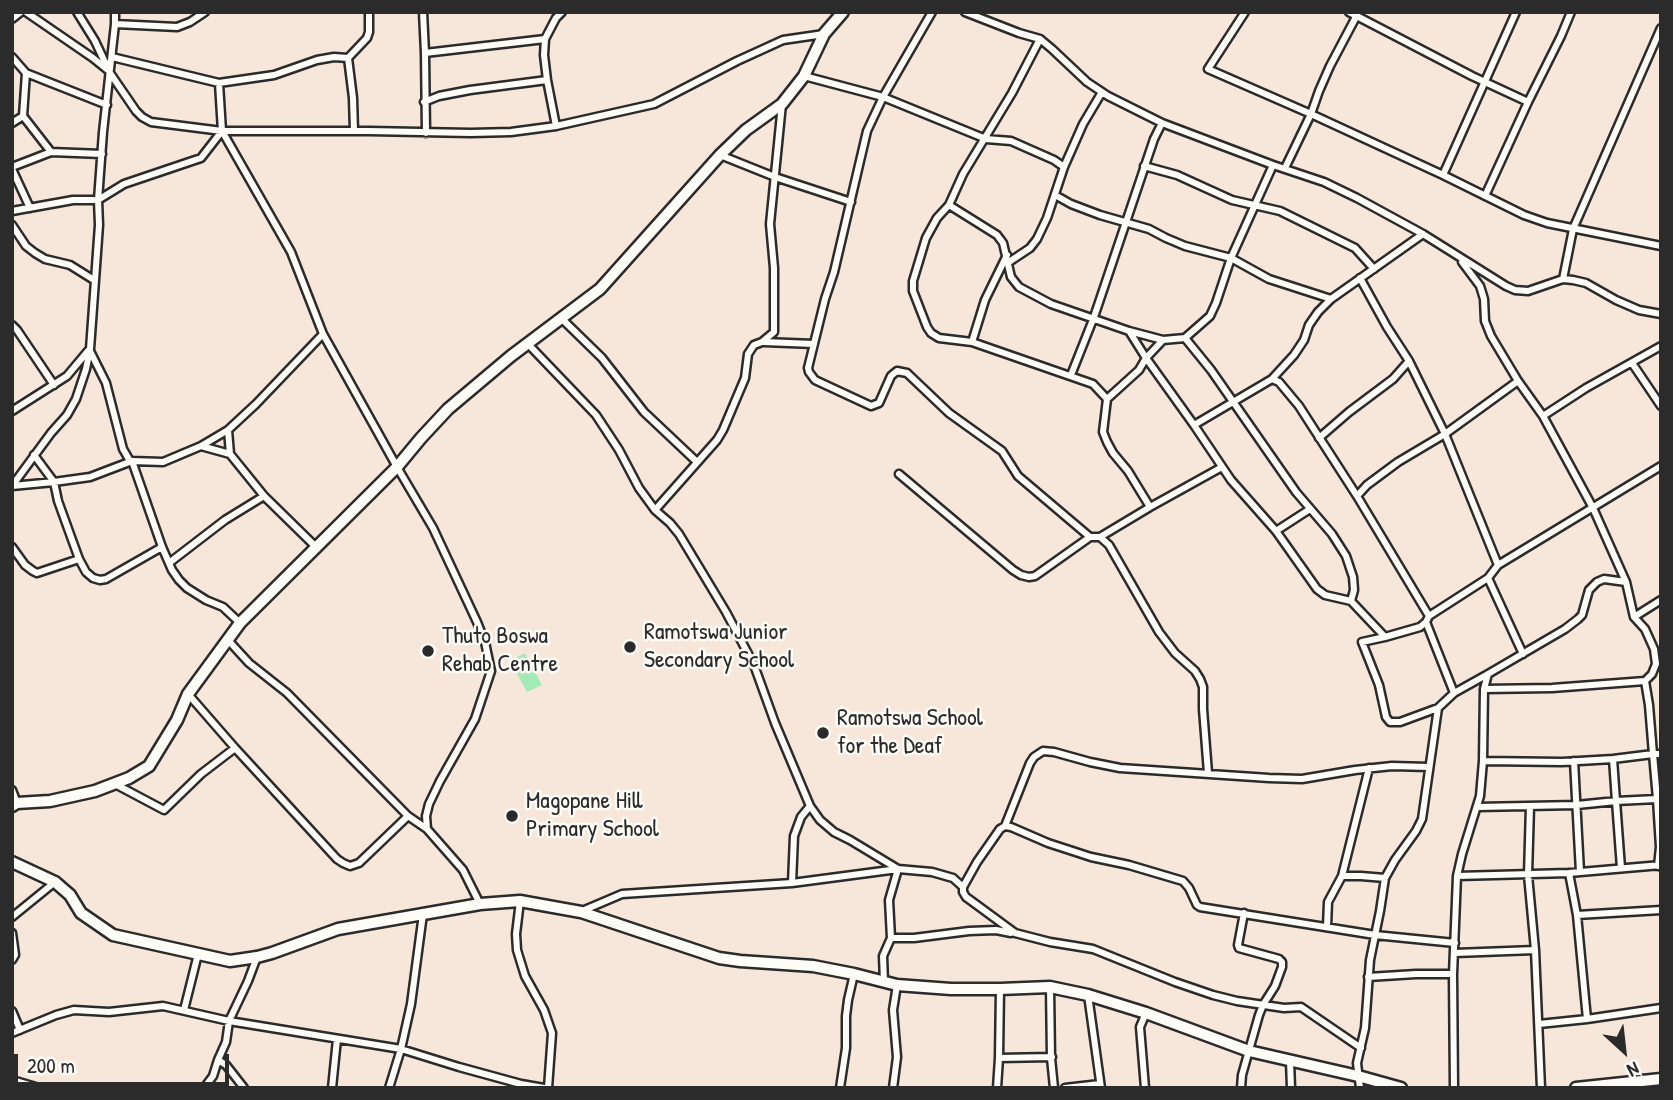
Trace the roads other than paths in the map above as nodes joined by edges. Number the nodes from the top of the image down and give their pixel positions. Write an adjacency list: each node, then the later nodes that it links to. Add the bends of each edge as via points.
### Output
1 (23, 12): 17 (street); 28 (street)
2 (77, 12): 28 (street)
3 (115, 12): 18 (street)
4 (205, 12): 18 (street, via 177,27)
5 (369, 12): 26 (street, via 367,38)
6 (423, 12): 23 (street)
7 (562, 12): 15 (street)
8 (844, 12): 20 (street)
9 (932, 12): 34 (street)
10 (965, 12): 22 (street)
11 (1245, 12): 39 (street, via 1208,69)
12 (1349, 12): 16 (street)
13 (1516, 12): 31 (street)
14 (1570, 12): 36 (street)
15 (553, 15): 21 (street)
16 (1357, 15): 31 (street); 39 (street)
17 (12, 19)
18 (115, 24): 25 (street)
19 (1661, 28): 68 (street)
20 (824, 34): 29 (street); 43 (street, via 783,40 654,104)
21 (545, 39): 23 (street); 30 (street)
22 (1040, 39): 33 (street); 47 (street)
23 (425, 53): 35 (street)
24 (12, 57): 27 (street)
25 (111, 57): 28 (street); 32 (street)
26 (348, 58): 32 (street, via 317,60 274,75); 45 (street)
27 (26, 73): 37 (street); 40 (street)
28 (110, 73): 37 (street); 44 (street, via 146,120)
29 (804, 76): 34 (street); 38 (street)
30 (547, 80): 35 (street, via 470,90); 43 (street)
31 (1484, 81): 36 (street); 56 (street)
32 (219, 83): 44 (street)
33 (1102, 92): 42 (street); 53 (street)
34 (883, 97): 47 (street); 61 (street, via 867,131)
35 (424, 102): 46 (street)
36 (1528, 102): 59 (street)
37 (107, 104): 49 (street)
38 (782, 104): 50 (street); 57 (street)
39 (1311, 114): 55 (street); 56 (street)
40 (23, 116): 41 (street); 48 (street)
41 (12, 123)
42 (1162, 123): 51 (street); 52 (street)
43 (556, 126): 46 (street, via 511,132)
44 (222, 131): 45 (street); 60 (street, via 201,158 124,184); 84 (street, via 290,253)
45 (354, 131): 46 (street)
46 (426, 133)
47 (986, 139): 53 (street, via 1011,142); 62 (street)
48 (51, 152): 49 (street); 54 (street)
49 (102, 154): 60 (street)
50 (720, 155): 57 (street); 81 (street, via 600,289)
51 (1273, 165): 55 (street); 63 (street)
52 (1144, 166): 63 (street); 66 (street)
53 (1063, 167): 58 (street)
54 (12, 168): 64 (street)
55 (1285, 168): 69 (street, via 1346,192)
56 (1443, 175): 59 (street)
57 (775, 177): 61 (street); 87 (street, via 770,223 775,328)
58 (1055, 195): 66 (street); 72 (street, via 1037,239 1030,248)
59 (1485, 196): 68 (street, via 1535,219)
60 (98, 200): 64 (street); 77 (street)
61 (851, 202): 90 (street)
62 (949, 205): 72 (street, via 997,235); 88 (street, via 926,238 914,291 931,333)
63 (1254, 206): 73 (street); 74 (street, via 1280,211 1346,243)
64 (30, 208): 65 (street)
65 (12, 211)
66 (1125, 221): 73 (street, via 1185,246); 80 (street)
67 (12, 225): 77 (street, via 35,253 70,265)
68 (1573, 229): 70 (street); 76 (street)
69 (1423, 234): 71 (street); 74 (street)
70 (1661, 246)
71 (1456, 254): 76 (street, via 1515,290 1528,291); 98 (street, via 1480,286 1487,328)
72 (1008, 258): 80 (street, via 1011,277 1019,287 1051,304); 88 (street, via 985,300)
73 (1231, 258): 78 (street, via 1269,279); 85 (street, via 1210,316)
74 (1374, 269): 75 (street)
75 (1360, 278): 78 (street); 94 (street)
76 (1563, 279): 79 (street, via 1586,282 1639,310)
77 (94, 280): 92 (street)
78 (1331, 299): 97 (street)
79 (1661, 314)
80 (1094, 317): 83 (street); 96 (street)
81 (561, 318): 89 (street); 113 (street, via 602,358 644,412)
82 (12, 326): 99 (street)
83 (1129, 331): 86 (street); 93 (street)
84 (323, 334): 106 (street); 114 (street)
85 (1185, 338): 86 (street); 101 (street)
86 (1163, 340): 93 (street)
87 (762, 342): 90 (street); 113 (street, via 748,354 746,378 723,430)
88 (972, 342): 96 (street)
89 (528, 344): 114 (street, via 448,409); 125 (street, via 596,415)
90 (814, 344): 127 (street, via 810,376 871,406 879,403 891,376 897,371 906,373 943,408 1002,451 1018,476)
91 (1661, 346): 95 (street)
92 (90, 349): 99 (street); 111 (street, via 76,398); 112 (street, via 106,383 123,449)
93 (1146, 358): 100 (street); 105 (street)
94 (1409, 361): 107 (street); 108 (street)
95 (1632, 363): 102 (street); 104 (street)
96 (1071, 375): 100 (street, via 1093,384)
97 (1272, 379): 101 (street); 108 (street, via 1299,406)
98 (1518, 381): 104 (street); 107 (street)
99 (54, 385): 103 (street)
100 (1107, 398): 122 (street, via 1103,432)
101 (1234, 402): 105 (street); 124 (street)
102 (1661, 406)
103 (12, 411)
104 (1543, 416): 123 (street)
105 (1194, 425): 115 (street)
106 (228, 430): 109 (street); 110 (street)
107 (1445, 434): 121 (street, via 1398,462); 134 (street)
108 (1319, 438): 121 (street)
109 (201, 446): 110 (street); 112 (street, via 163,462)
110 (230, 454): 120 (street)
111 (34, 456): 118 (street); 119 (street)
112 (132, 461): 118 (street, via 90,477); 131 (street)
113 (697, 462): 125 (street)
114 (397, 467): 130 (street); 170 (street, via 454,572 485,642 491,671 474,719 429,804)
115 (1222, 467): 122 (street); 126 (street)
116 (1661, 467): 123 (street)
117 (899, 474): 127 (street, via 1021,575 1035,576)
118 (54, 482): 119 (street); 132 (street)
119 (12, 486)
120 (264, 496): 130 (street); 133 (street)
121 (1357, 496): 140 (street)
122 (1150, 507): 128 (street)
123 (1593, 508): 134 (street); 136 (street)
124 (1310, 509): 126 (street); 138 (street, via 1346,556 1353,577)
125 (655, 510): 165 (street, via 679,534 754,665)
126 (1276, 531): 138 (street, via 1317,589)
127 (1090, 537): 128 (street)
128 (1100, 537): 158 (street, via 1113,551 1159,632 1200,679)
129 (12, 547): 132 (street, via 37,573)
130 (316, 547): 141 (street)
131 (162, 548): 132 (street, via 100,580 86,572); 133 (street)
132 (79, 559)
133 (169, 563): 141 (street, via 187,588 223,607)
134 (1498, 565): 135 (street)
135 (1488, 578): 140 (street); 144 (street)
136 (1626, 582): 139 (street); 144 (street, via 1597,582 1589,590 1578,620)
137 (1661, 600): 139 (street)
138 (1351, 601): 142 (street)
139 (1634, 617): 146 (street, via 1654,649 1656,664)
140 (1428, 619): 142 (street, via 1420,627); 148 (street)
141 (240, 623): 143 (street)
142 (1385, 637): 150 (street, via 1362,642 1390,722)
143 (227, 639): 149 (street); 168 (street, via 287,692)
144 (1523, 654): 145 (street)
145 (1488, 674): 147 (street); 148 (street)
146 (1644, 681): 147 (street); 152 (street)
147 (1484, 689): 154 (street)
148 (1454, 692): 150 (street)
149 (188, 694): 151 (street); 159 (street, via 149,766)
150 (1437, 708): 156 (street)
151 (235, 748): 159 (street, via 164,810); 168 (street, via 337,859 350,866 359,863)
152 (1657, 754): 153 (street); 161 (street)
153 (1612, 759): 155 (street); 162 (street)
154 (1483, 761): 155 (street); 167 (street)
155 (1574, 761): 164 (street)
156 (1429, 767): 157 (street); 180 (street, via 1422,819)
157 (1368, 768): 158 (street, via 1302,779); 178 (street)
158 (1208, 773): 169 (street, via 1120,768 1043,751 1030,763)
159 (115, 784): 163 (street)
160 (12, 790): 163 (street)
161 (1659, 799): 162 (street); 172 (street)
162 (1616, 801): 164 (street); 173 (street)
163 (15, 805)
164 (1577, 805): 166 (street); 175 (street)
165 (810, 806): 174 (street, via 834,832); 182 (street, via 794,836)
166 (1530, 806): 167 (street); 177 (street)
167 (1477, 807): 179 (street)
168 (408, 816): 170 (street)
169 (1005, 826): 183 (street); 188 (street, via 1091,857 1183,881 1200,907)
170 (427, 829): 185 (street, via 463,870)
171 (12, 862): 181 (street)
172 (1659, 865): 173 (street)
173 (1621, 868): 175 (street)
174 (898, 869): 182 (street); 183 (street, via 932,872 953,878); 196 (street, via 889,900)
175 (1580, 872): 176 (street)
176 (1569, 873): 177 (street); 190 (street)
177 (1528, 875): 179 (street); 198 (street)
178 (1342, 876): 180 (street); 192 (street, via 1328,902)
179 (1457, 876): 197 (street)
180 (1385, 878): 195 (street)
181 (55, 882): 191 (street); 200 (street, via 81,913 113,935)
182 (792, 883): 187 (street, via 622,894)
183 (963, 887): 194 (street, via 966,897)
184 (520, 901): 185 (street); 187 (street); 237 (street, via 517,950 552,1033)
185 (480, 904): 189 (street)
186 (1661, 909): 190 (street)
187 (580, 912): 203 (street, via 719,958)
188 (1244, 913): 192 (street); 211 (street, via 1239,948 1282,962)
189 (423, 914): 201 (street, via 338,929); 222 (street)
190 (1577, 915): 216 (street)
191 (12, 916)
192 (1327, 927): 195 (street)
193 (12, 933): 202 (street)
194 (1015, 933): 196 (street, via 969,931); 211 (street, via 1093,949 1213,995)
195 (1375, 936): 197 (street); 205 (street)
196 (891, 938): 206 (street, via 883,956)
197 (1455, 943): 199 (street)
198 (1535, 950): 199 (street); 218 (street)
199 (1455, 953): 204 (street)
200 (198, 954): 201 (street, via 230,961); 213 (street)
201 (257, 957): 217 (street)
202 (12, 960)
203 (854, 974): 206 (street); 238 (street)
204 (1454, 974): 205 (street); 248 (street)
205 (1368, 977): 221 (street)
206 (884, 982): 207 (street)
207 (897, 985): 209 (street); 239 (street)
208 (1050, 987): 209 (street); 210 (street); 224 (street)
209 (1000, 989): 225 (street)
210 (1088, 995): 215 (street); 231 (street)
211 (1263, 1005): 221 (street, via 1301,1007); 223 (street)
212 (1661, 1008): 216 (street)
213 (184, 1010): 217 (street); 219 (street, via 163,1006 109,1012 74,1010)
214 (12, 1012): 219 (street)
215 (1146, 1013): 223 (street); 243 (street, via 1140,1027)
216 (1587, 1019): 218 (street)
217 (229, 1021): 220 (street); 226 (street)
218 (1539, 1024): 249 (street)
219 (16, 1031)
220 (337, 1039): 222 (street); 235 (street)
221 (1361, 1048): 228 (street)
222 (401, 1049): 236 (street); 237 (street)
223 (1249, 1051): 227 (street); 244 (street)
224 (1052, 1057): 225 (street); 241 (street)
225 (999, 1058): 240 (street)
226 (218, 1060): 233 (street); 234 (street)
227 (1290, 1061): 228 (street); 245 (street)
228 (1358, 1076): 246 (street); 247 (street)
229 (1661, 1079): 250 (street)
230 (12, 1080): 232 (street)
231 (1100, 1086): 242 (street)
232 (39, 1088)
233 (204, 1088)
234 (244, 1088)
235 (332, 1088)
236 (388, 1088)
237 (546, 1088)
238 (839, 1088)
239 (893, 1088)
240 (997, 1088)
241 (1054, 1088)
242 (1065, 1088)
243 (1145, 1088)
244 (1241, 1088)
245 (1291, 1088)
246 (1360, 1088)
247 (1401, 1088)
248 (1454, 1088)
249 (1541, 1088)
250 (1576, 1088)

